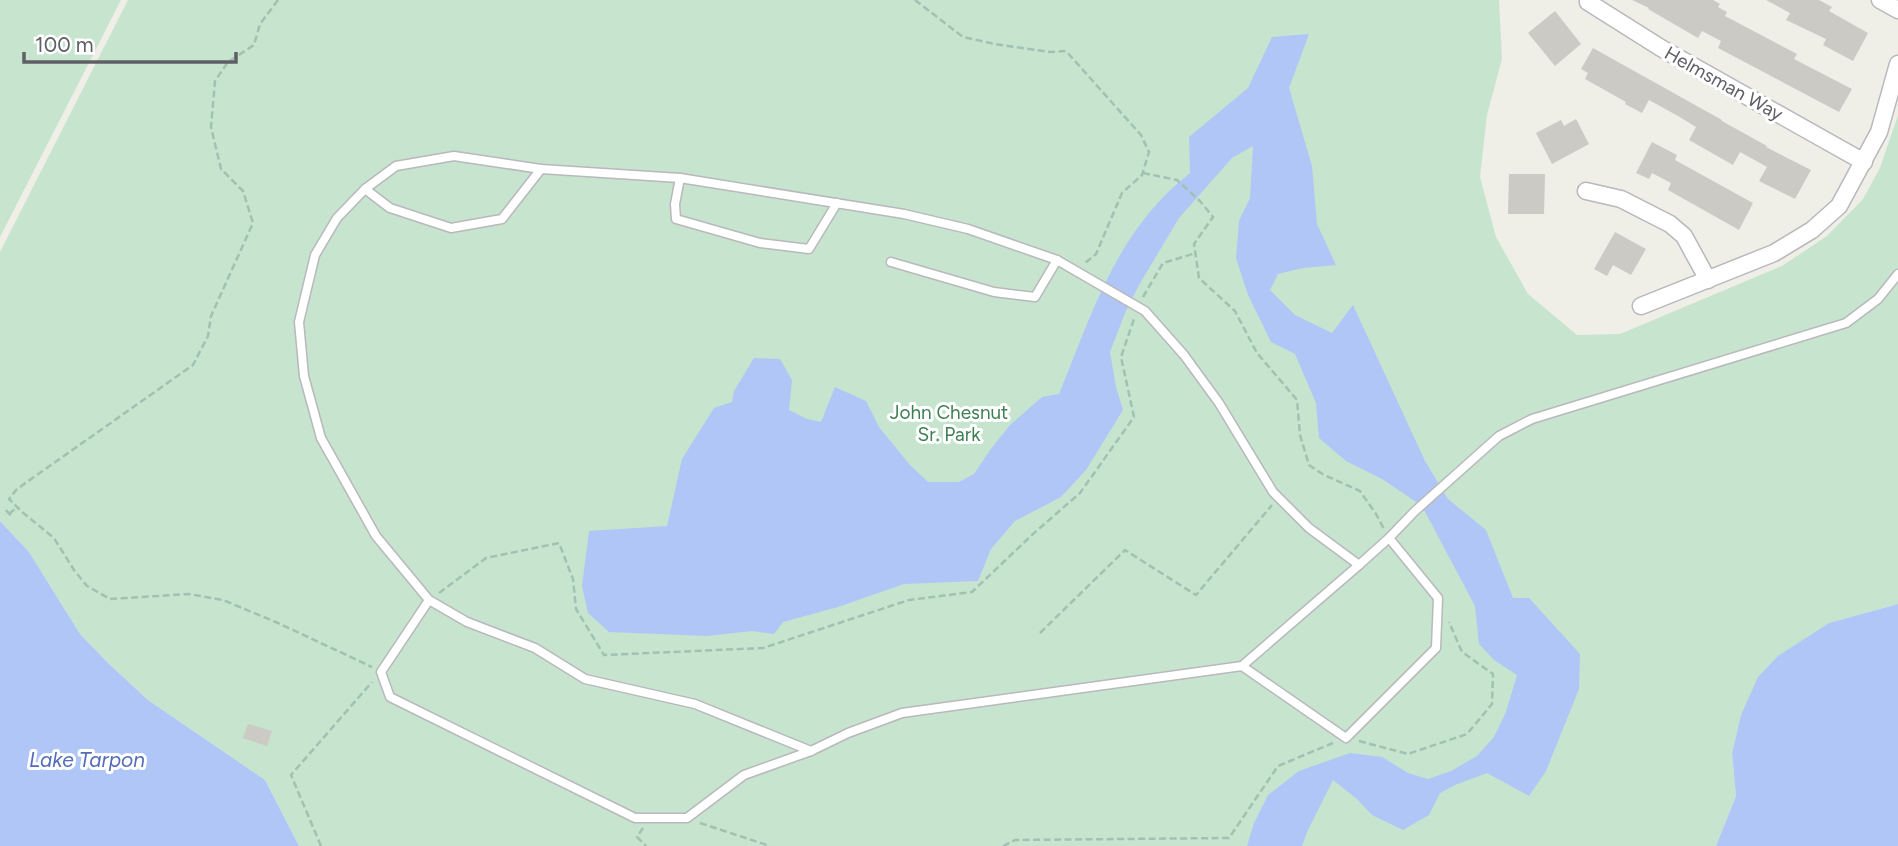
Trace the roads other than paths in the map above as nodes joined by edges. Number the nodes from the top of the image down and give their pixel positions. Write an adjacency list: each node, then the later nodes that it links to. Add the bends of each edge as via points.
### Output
1 (1588, 0): 5 (street, Helmsman Way, via 1661,48)
2 (1881, 0): 3 (street)
3 (1898, 10)
4 (1898, 64): 5 (street, via 1879,132)
5 (1864, 162): 14 (street, via 1839,206 1812,230 1774,253)
6 (541, 169): 7 (lane); 8 (lane, via 454,156 396,166); 8 (lane, via 502,219 451,228 390,208)
7 (680, 178): 10 (lane); 10 (lane, via 676,219 760,243 809,249)
8 (365, 189): 18 (lane, via 337,218 315,255 299,322 304,376 321,438 376,536)
9 (1586, 191): 14 (street, via 1621,199 1670,224 1684,236)
10 (837, 203): 11 (lane, via 968,229)
11 (1057, 260): 12 (lane, via 1035,297 994,292); 17 (lane, via 1145,311 1219,403 1273,492 1309,528)
12 (891, 262)
13 (1898, 274): 16 (lane, via 1878,299 1846,323 1532,419 1499,436)
14 (1709, 280): 15 (street)
15 (1641, 306)
16 (1389, 538): 17 (lane); 19 (lane, via 1438,598 1436,649 1346,738)
17 (1359, 565): 19 (lane)
18 (429, 600): 20 (lane, via 467,622 535,648 585,679 695,704); 20 (lane, via 381,672 390,697 635,818 687,818 744,775)
19 (1242, 666): 20 (lane, via 902,713)
20 (811, 751)

